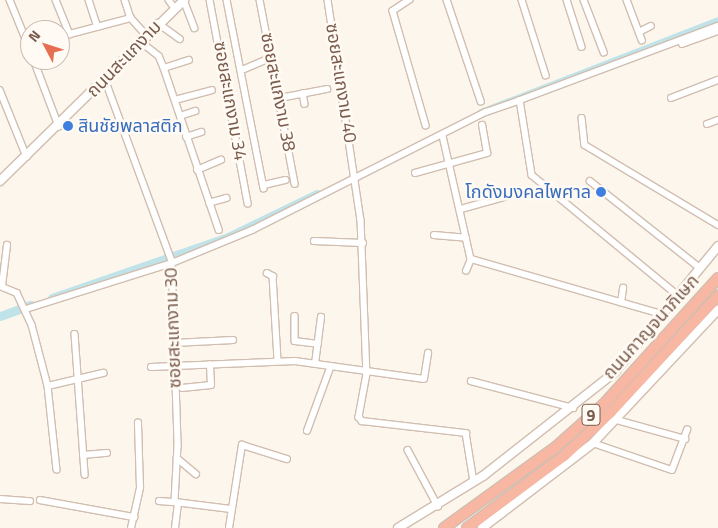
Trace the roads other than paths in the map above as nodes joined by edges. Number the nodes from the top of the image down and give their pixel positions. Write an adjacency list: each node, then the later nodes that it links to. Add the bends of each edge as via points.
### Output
1 (10, 0): 20 (street)
2 (56, 0): 23 (street, via 70,34)
3 (89, 0): 23 (street)
4 (125, 0): 18 (street)
5 (169, 0): 17 (street)
6 (184, 0): 17 (main road, ถนนสะแกงาม); 24 (street)
7 (210, 0): 75 (street, ซอยสะแกงาม 34)
8 (227, 0): 37 (street)
9 (260, 0): 45 (street, ซอยสะแกงาม 38)
10 (328, 0): 68 (street, ซอยสะแกงาม 40)
11 (410, 0): 56 (street, via 393,11)
12 (447, 0): 49 (street)
13 (522, 0): 38 (street)
14 (567, 0): 31 (street)
15 (584, 0): 32 (street)
16 (627, 0): 26 (street)
17 (174, 7): 19 (main road, ถนนสะแกงาม)
18 (131, 18): 23 (street); 27 (street)
19 (158, 23): 27 (main road, ถนนสะแกงาม); 28 (street)
20 (20, 24)
21 (651, 26): 26 (street)
22 (718, 26): 48 (street)
23 (98, 27)
24 (195, 28)
25 (718, 31): 30 (street)
26 (639, 32): 29 (street)
27 (144, 39): 35 (street, via 159,56); 39 (main road, ถนนสะแกงาม)
28 (180, 39)
29 (642, 40)
30 (682, 44)
31 (582, 47)
32 (604, 52)
33 (189, 60): 35 (street)
34 (265, 60): 37 (street)
35 (164, 68): 47 (street)
36 (38, 70): 58 (street)
37 (242, 70): 67 (street, via 264,186)
38 (546, 75)
39 (105, 79): 58 (main road, ถนนสะแกงาม); 86 (street, ซอยสะแกงาม 30)
40 (718, 80): 46 (street)
41 (327, 88): 44 (street)
42 (0, 90): 62 (street)
43 (212, 90): 47 (street)
44 (303, 93): 45 (street); 50 (street)
45 (280, 98): 71 (street, ซอยสะแกงาม 38)
46 (671, 98)
47 (175, 100): 52 (street)
48 (520, 100): 60 (street, via 486,112); 93 (street, via 532,176)
49 (481, 101)
50 (305, 104)
51 (195, 110): 52 (street)
52 (180, 116): 61 (street)
53 (582, 118): 77 (street, via 585,144)
54 (718, 120): 55 (street)
55 (707, 124)
56 (426, 125)
57 (482, 125): 64 (street, via 487,153)
58 (60, 126): 62 (main road, ถนนสะแกงาม)
59 (201, 132): 61 (street)
60 (443, 136): 64 (street); 68 (street)
61 (186, 137): 65 (street)
62 (27, 157): 70 (main road, ถนนสะแกงาม)
63 (221, 160): 65 (street)
64 (451, 163): 66 (street); 76 (street)
65 (197, 170): 74 (street)
66 (415, 173)
67 (285, 180)
68 (355, 180): 82 (street, ซอยสะแกงาม 40); 86 (street)
69 (590, 180): 87 (street)
70 (0, 181)
71 (295, 184)
72 (504, 197): 76 (street)
73 (226, 198): 74 (street)
74 (209, 203): 78 (street)
75 (248, 203)
76 (460, 209): 80 (street)
77 (718, 226)
78 (219, 230)
79 (434, 235): 80 (street)
80 (466, 238): 85 (street)
81 (314, 241): 82 (street)
82 (363, 243): 113 (street, ซอยสะแกงาม 40)
83 (7, 244): 91 (street)
84 (718, 246): 87 (main road)
85 (472, 259): 88 (street); 95 (street)
86 (172, 262): 96 (street); 103 (street, ซอยสะแกงาม 30)
87 (699, 267): 93 (main road)
88 (466, 271)
89 (267, 273): 106 (street, via 274,276)
90 (718, 278): 148 (highway, ถนนกาญจนาภิเษก / 9, via 603,405 518,479)
91 (1, 286): 96 (street, via 22,300)
92 (623, 288): 95 (street)
93 (679, 296): 98 (main road)
94 (718, 296): 149 (highway, ถนนกาญจนาภิเษก / 9, via 612,412 564,456)
95 (621, 303): 98 (street)
96 (26, 308): 117 (street)
97 (718, 310): 121 (main road)
98 (665, 315): 120 (main road, via 615,372)
99 (295, 316): 104 (street, via 294,339)
100 (322, 317): 104 (street)
101 (75, 334): 114 (street)
102 (233, 340): 103 (street)
103 (174, 343): 110 (street, ซอยสะแกงาม 30)
104 (318, 344): 107 (street)
105 (428, 353): 115 (street)
106 (278, 361): 107 (street); 108 (street)
107 (315, 364): 111 (street)
108 (210, 365): 110 (street); 119 (street, via 210,385)
109 (150, 367): 110 (street)
110 (175, 367): 130 (street, ซอยสะแกงาม 30)
111 (330, 368): 113 (street); 124 (street)
112 (103, 372): 114 (street)
113 (366, 374): 115 (street); 135 (street, ซอยสะแกงาม 40, via 360,420 466,433)
114 (77, 379): 117 (street); 129 (street)
115 (424, 379): 118 (street)
116 (471, 381): 120 (street)
117 (48, 386): 132 (street)
118 (423, 386)
119 (182, 388)
120 (573, 408): 135 (main road)
121 (617, 420): 125 (street); 126 (main road)
122 (138, 423): 143 (street, via 140,488)
123 (687, 430): 125 (street)
124 (306, 431)
125 (685, 438): 126 (street, via 672,470)
126 (593, 442): 150 (main road)
127 (408, 450): 141 (street)
128 (107, 453): 129 (street)
129 (83, 455): 134 (street)
130 (177, 458): 133 (street); 140 (street, ซอยสะแกงาม 30)
131 (287, 459): 142 (street, via 242,445)
132 (57, 470)
133 (196, 474)
134 (85, 475)
135 (474, 482): 141 (main road)
136 (0, 499): 138 (street)
137 (40, 500): 143 (street)
138 (30, 501)
139 (159, 501): 140 (street)
140 (176, 502): 142 (street); 145 (street, ซอยสะแกงาม 30)
141 (438, 506): 147 (main road)
142 (231, 509): 146 (street)
143 (134, 517): 144 (street)
144 (131, 528)
145 (175, 528)
146 (229, 528)
147 (398, 528)
148 (444, 528)
149 (467, 528)
150 (482, 528)

